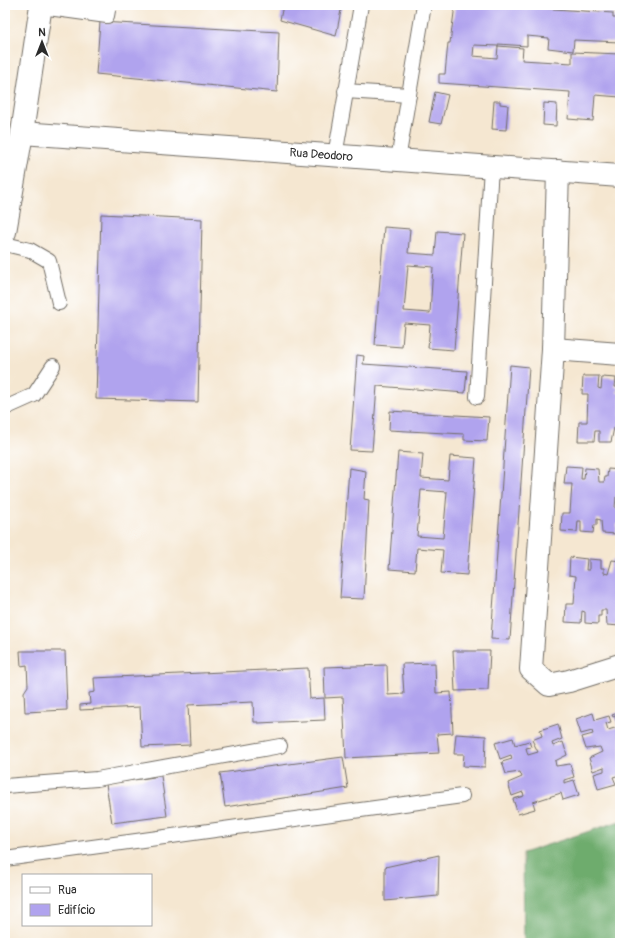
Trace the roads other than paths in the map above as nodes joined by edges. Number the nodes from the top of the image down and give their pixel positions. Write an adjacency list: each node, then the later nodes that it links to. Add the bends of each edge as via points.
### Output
1 (109, 5): 4 (lane, via 107,16)
2 (361, 5): 5 (lane)
3 (424, 5): 6 (lane)
4 (41, 6): 7 (street)
5 (345, 91): 6 (lane); 8 (lane)
6 (409, 95): 9 (lane)
7 (22, 133): 8 (street, Rua Deodoro); 13 (street)
8 (335, 156): 9 (street, Rua Deodoro)
9 (398, 160): 10 (street, Rua Deodoro)
10 (492, 167): 11 (street, Rua Deodoro); 19 (lane)
11 (558, 171): 12 (street, Rua Deodoro); 16 (street)
12 (620, 176)
13 (5, 232)
14 (5, 244): 15 (lane, via 30,250 49,261)
15 (59, 303)
16 (553, 349): 17 (street); 21 (street, via 531,669 549,685)
17 (620, 354)
18 (53, 366): 20 (lane, via 34,396)
19 (477, 397)
20 (5, 408)
21 (620, 665)
22 (280, 746): 23 (lane, via 97,780)
23 (5, 786)
24 (462, 796): 25 (lane)
25 (5, 859)

